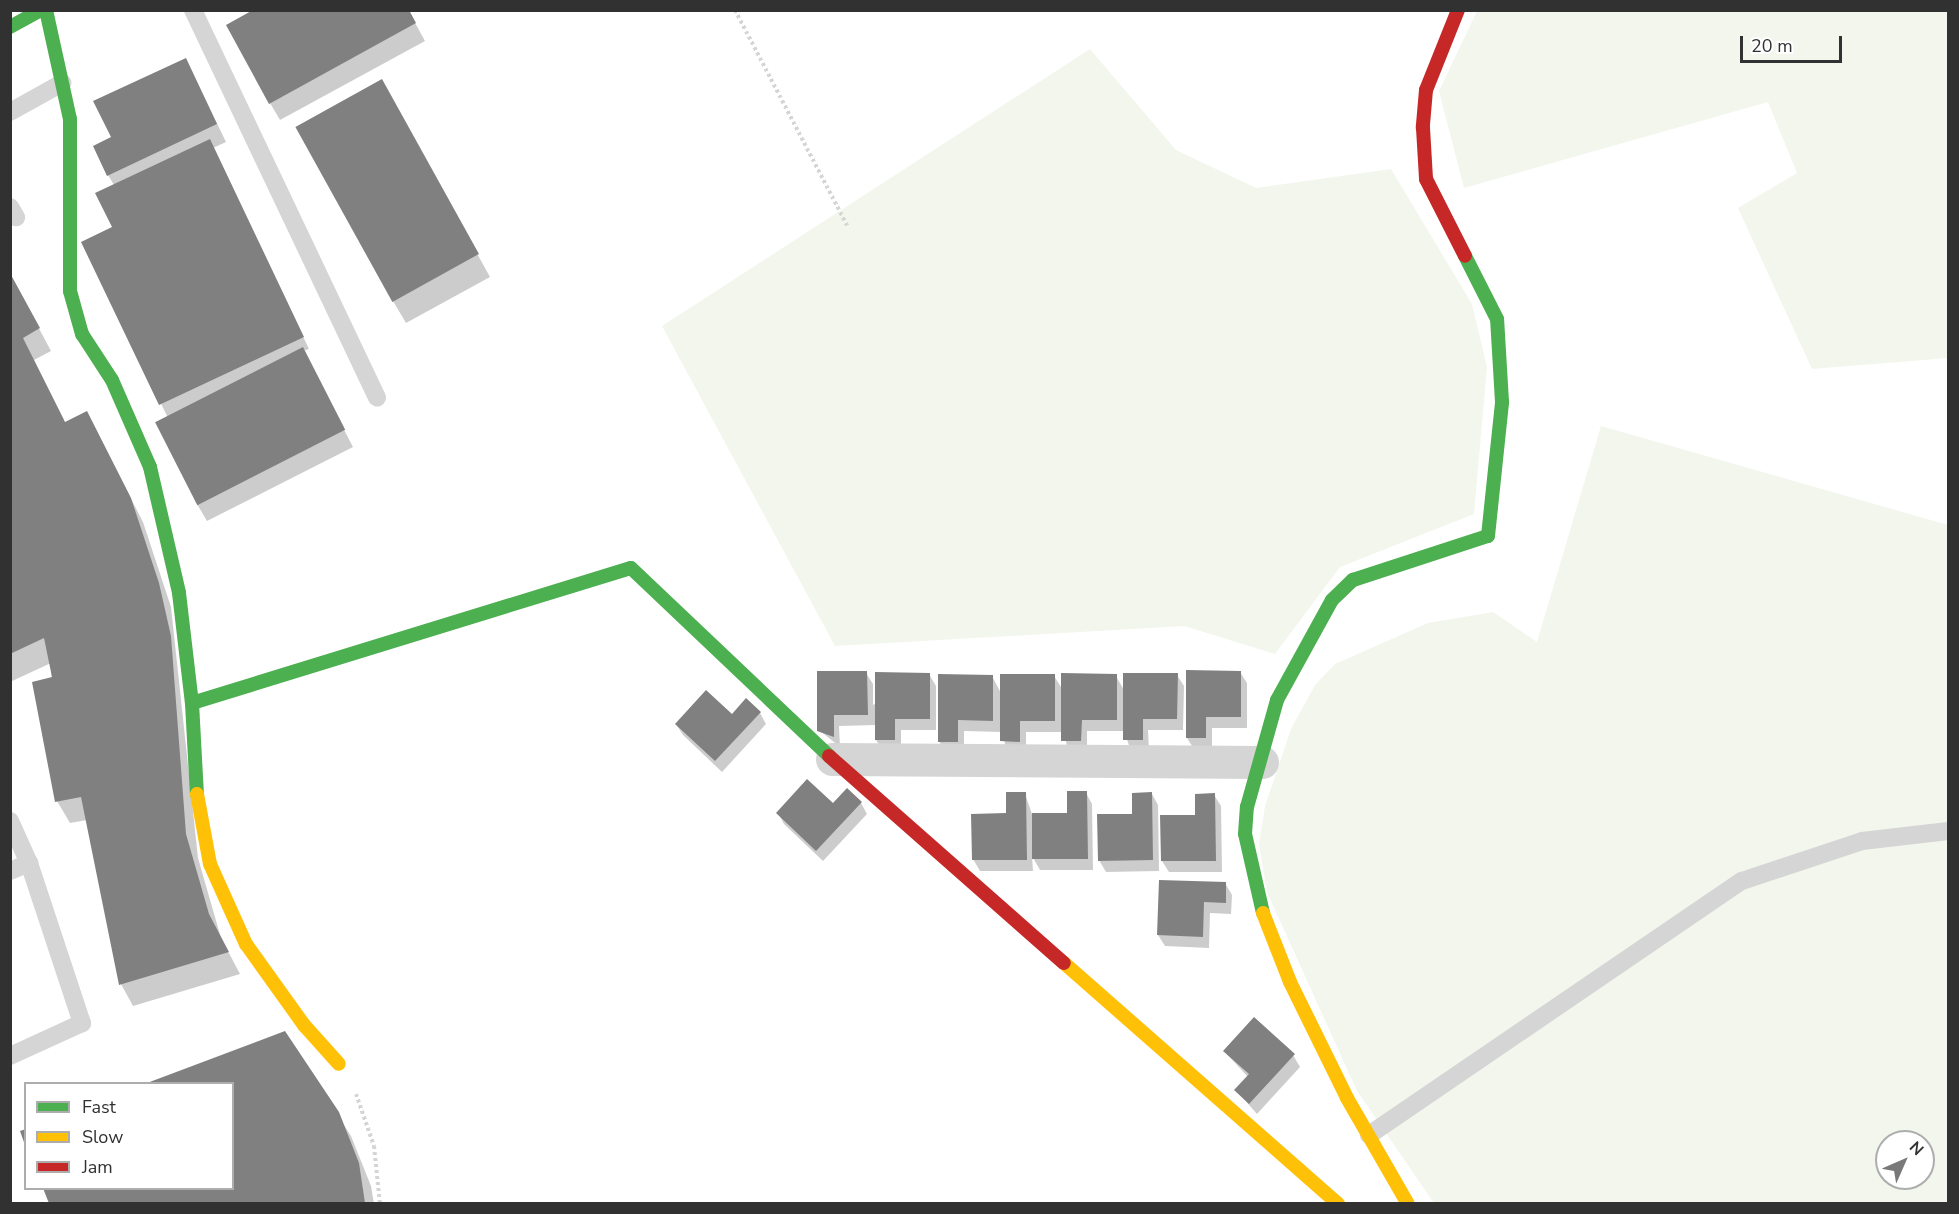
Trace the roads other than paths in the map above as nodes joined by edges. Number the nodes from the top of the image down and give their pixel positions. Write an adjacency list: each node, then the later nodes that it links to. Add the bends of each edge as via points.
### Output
1 (41, 10): 5 (main road)
2 (46, 10): 6 (main road)
3 (193, 10): 8 (lane)
4 (1458, 10): 11 (main road, via 1426,90 1423,128 1426,179 1497,319 1502,402 1488,536 1353,580 1332,600 1277,700)
5 (10, 27)
6 (62, 84): 7 (lane); 9 (main road, via 70,119 70,291 82,334 112,380 150,467 179,593)
7 (10, 112)
8 (377, 399)
9 (192, 703): 10 (main road, via 631,568); 17 (main road, via 196,791 210,864 246,944 304,1025)
10 (832, 759): 11 (street); 19 (main road)
11 (1262, 762): 18 (main road, via 1247,807 1245,834 1264,919 1320,1046)
12 (10, 821): 14 (lane)
13 (1948, 831): 18 (lane, via 1862,841 1742,881)
14 (29, 863): 15 (lane); 16 (lane, via 82,1023)
15 (10, 871)
16 (10, 1056)
17 (339, 1064)
18 (1368, 1135): 20 (main road)
19 (1338, 1203)
20 (1408, 1203)

